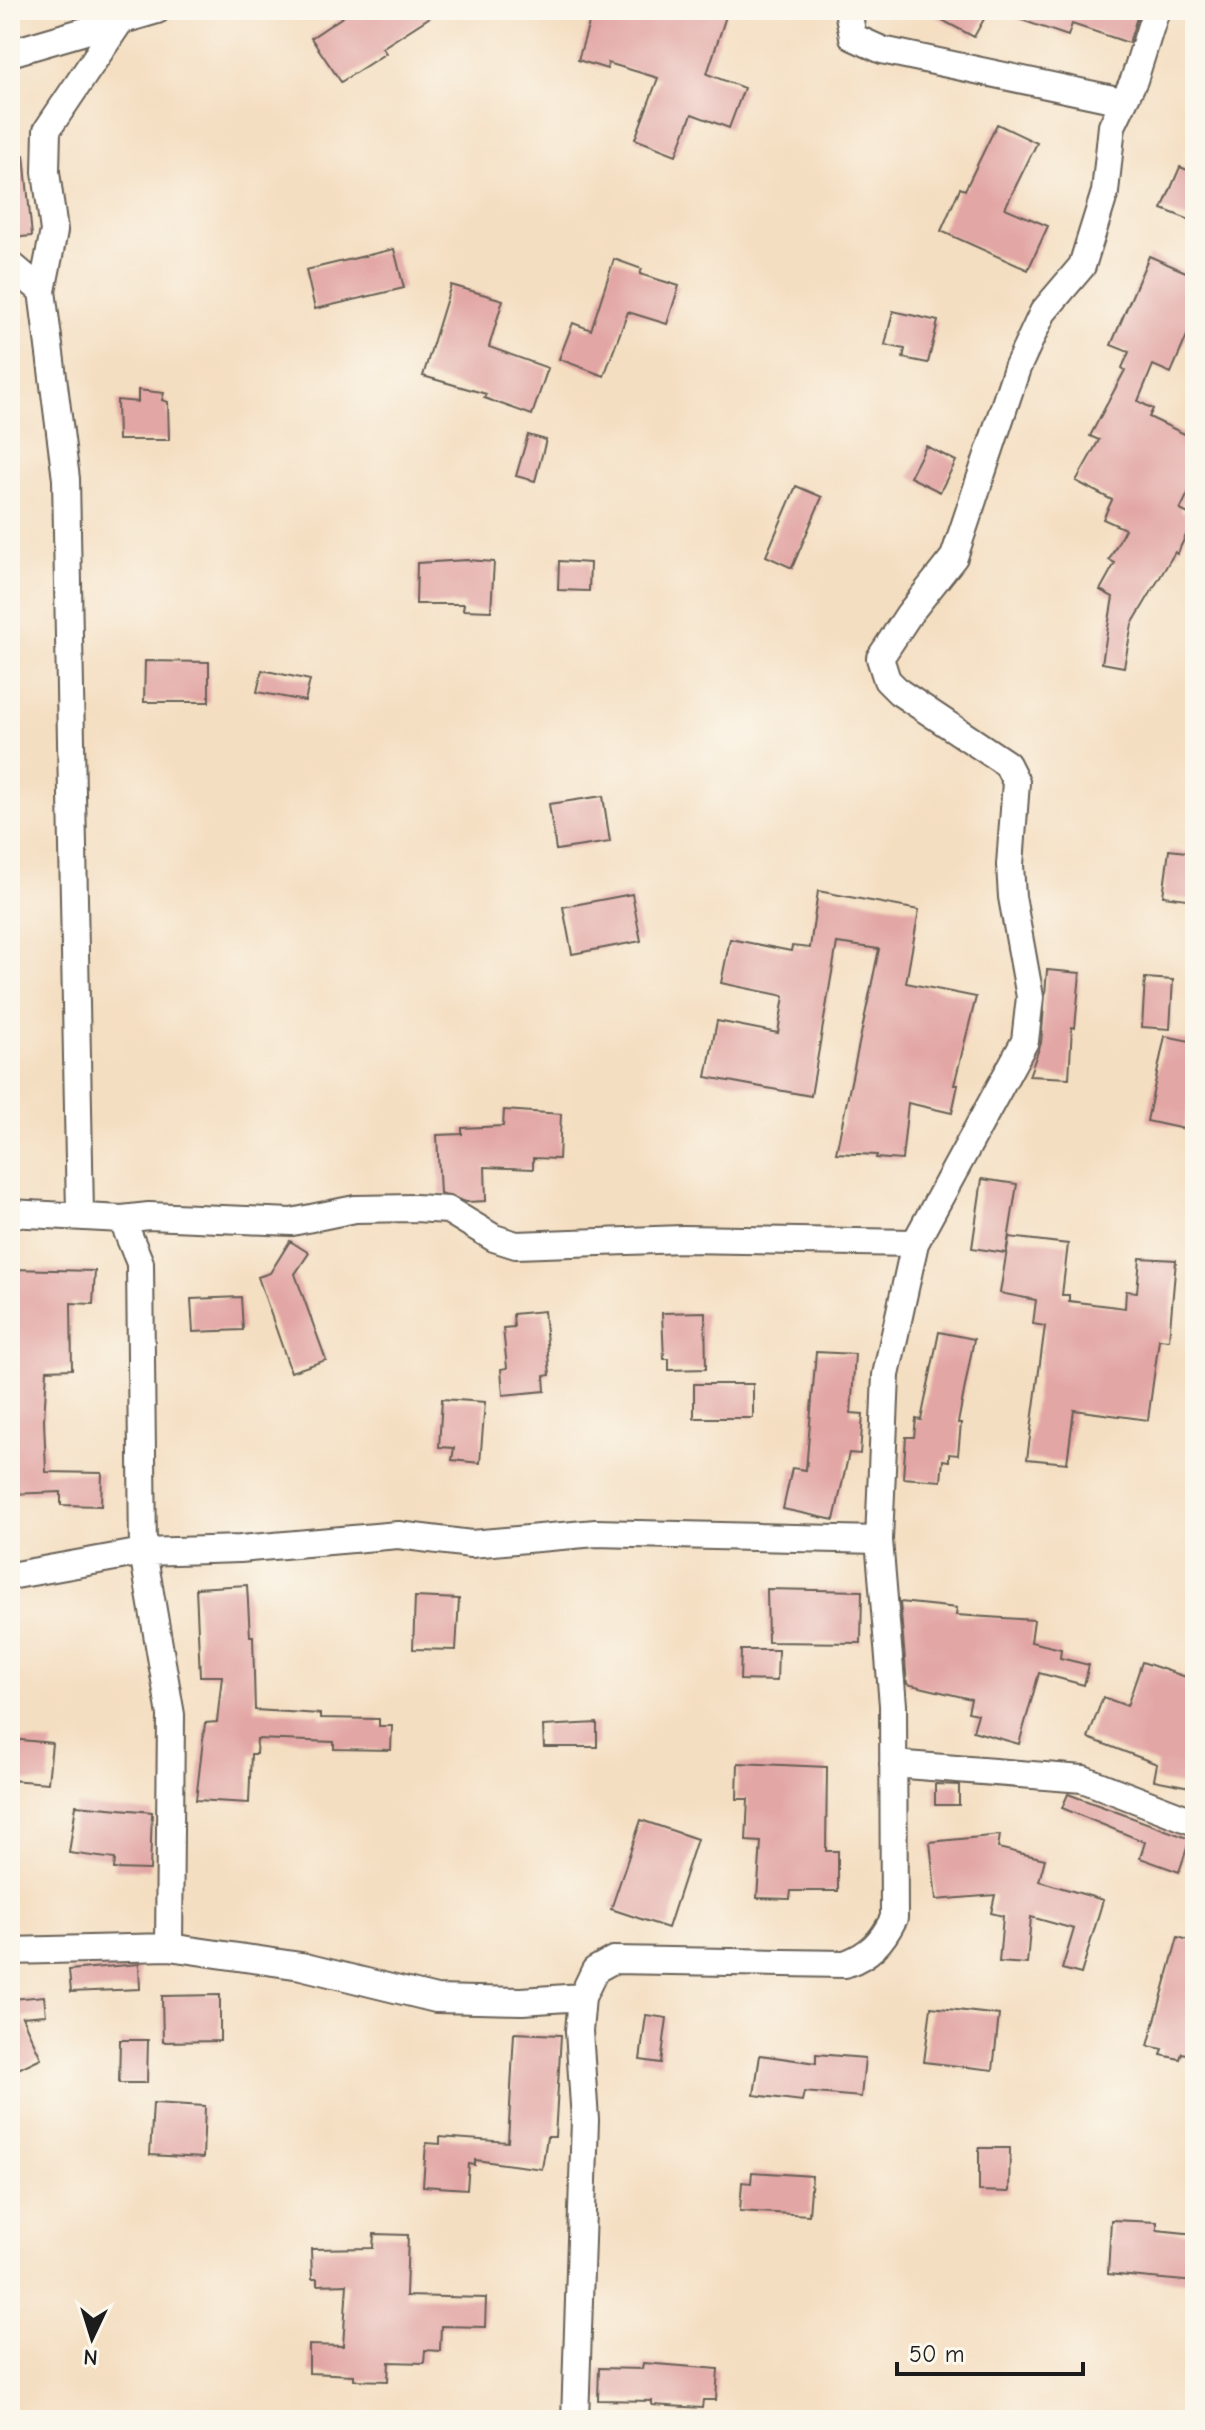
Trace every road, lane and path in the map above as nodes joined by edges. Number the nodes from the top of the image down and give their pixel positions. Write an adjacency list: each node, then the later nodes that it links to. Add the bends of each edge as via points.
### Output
1 (157, 10): 4 (street)
2 (848, 10): 6 (street, via 853,37 882,50)
3 (1156, 10): 6 (street)
4 (119, 23): 5 (street); 8 (street, via 47,130 54,231)
5 (10, 53)
6 (1122, 101): 12 (street, via 1112,126 1105,192 1082,266 1043,312 1017,368 954,557 880,658 887,680 899,692 1013,771 1012,897 1030,997 1025,1041)
7 (10, 264): 8 (street)
8 (42, 291): 10 (street, via 66,479)
9 (10, 1213): 10 (street)
10 (80, 1214): 11 (street)
11 (122, 1219): 12 (street, via 292,1222 355,1209 415,1208 448,1210 516,1245 683,1239); 14 (street, via 140,1263)
12 (915, 1243): 13 (street, via 886,1375)
13 (879, 1540): 14 (street, via 596,1533 471,1544 398,1535); 16 (street)
14 (143, 1552): 15 (street); 18 (street, via 171,1715)
15 (10, 1576)
16 (893, 1764): 17 (street, via 1083,1779); 20 (street, via 894,1918 883,1940 863,1957 845,1964 613,1960 595,1970)
17 (1195, 1822)
18 (169, 1947): 19 (street); 20 (street, via 301,1966 436,1999)
19 (10, 1951)
20 (582, 1997): 21 (street, via 585,2120)
21 (575, 2420)

